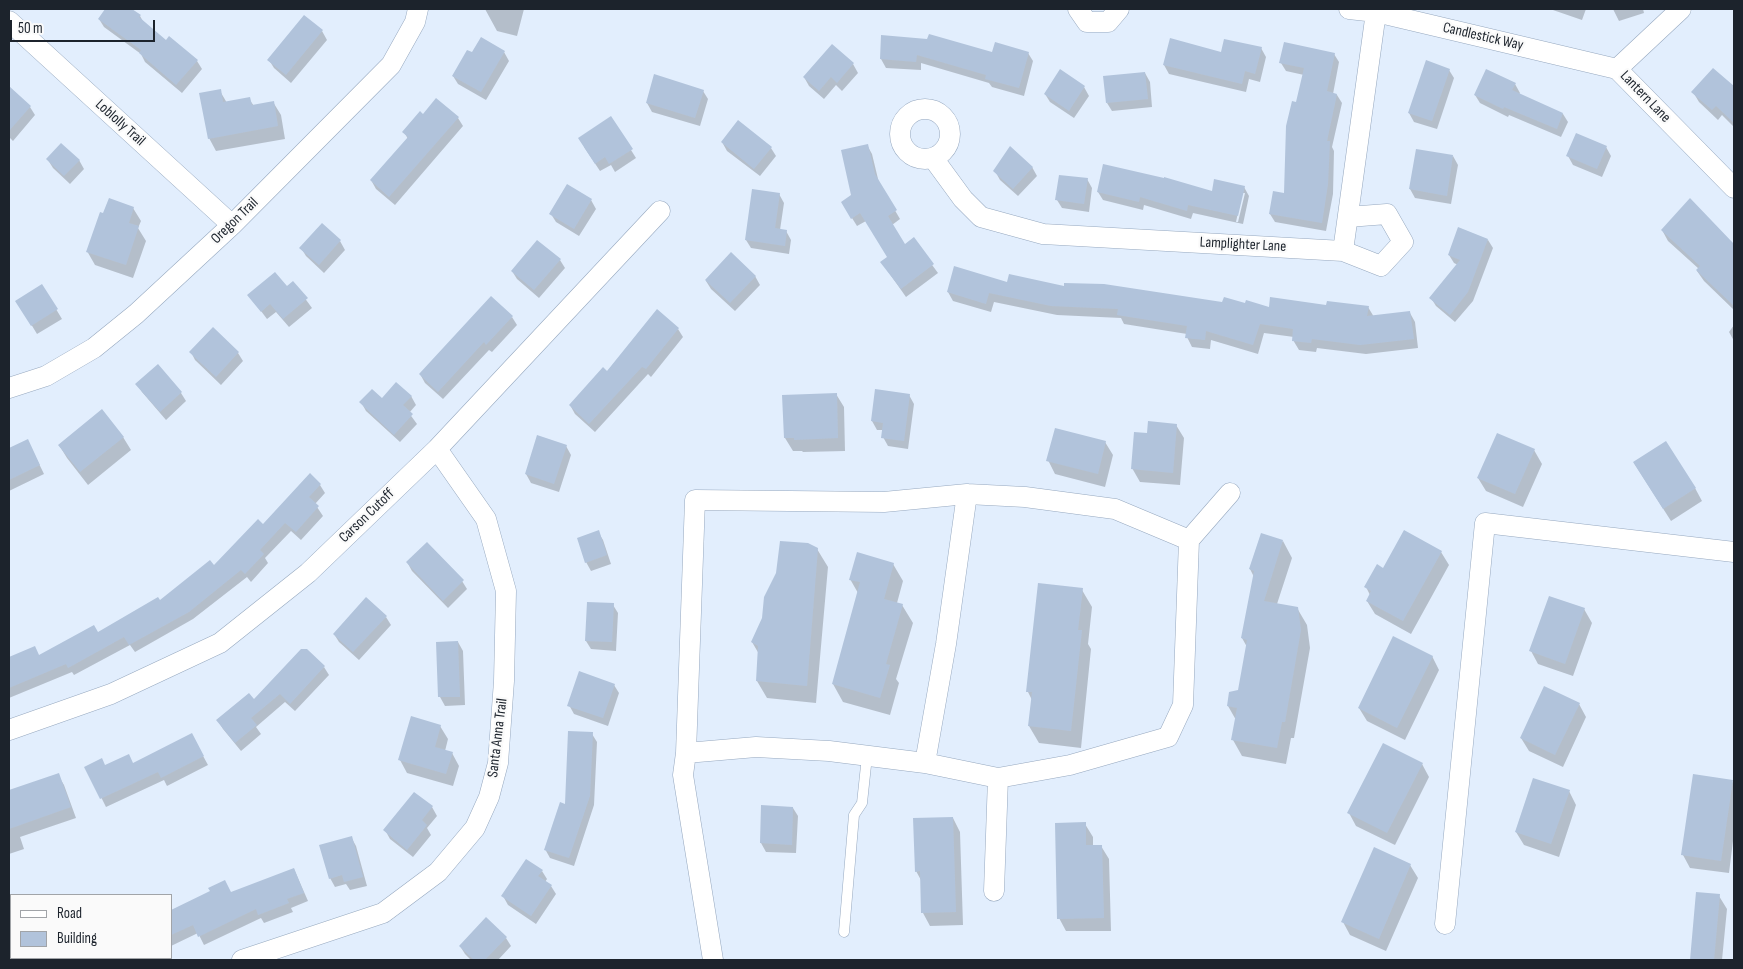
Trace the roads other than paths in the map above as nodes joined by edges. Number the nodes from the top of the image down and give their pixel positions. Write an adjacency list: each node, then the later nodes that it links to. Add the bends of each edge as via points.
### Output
1 (418, 9): 13 (street, Oregon Trail, via 415,22 391,65)
2 (1078, 9): 3 (street, via 1087,22 1108,22)
3 (1119, 9)
4 (1349, 9): 6 (street, Candlestick Way)
5 (1681, 9): 8 (street, Lantern Lane)
6 (1376, 12): 8 (street, Candlestick Way); 12 (street)
7 (9, 21): 13 (street, Loblolly Trail)
8 (1617, 69): 10 (street, Lantern Lane)
9 (933, 158): 14 (street, Lamplighter Lane, via 981,218 1043,234)
10 (1734, 188)
11 (660, 211): 16 (street, Carson Cutoff)
12 (1348, 216): 14 (street); 14 (street, Lamplighter Lane, via 1387,214 1403,242 1381,266)
13 (232, 225): 15 (street, Oregon Trail, via 136,314 94,348 46,376)
14 (1343, 251)
15 (9, 388)
16 (437, 449): 21 (street, Carson Cutoff, via 308,574 220,643 111,694); 29 (street, Santa Anna Trail, via 486,519 506,591 498,763 488,797 475,828 438,872 383,912)
17 (1230, 493): 19 (street)
18 (967, 494): 19 (street, via 1025,497 1115,509); 22 (street, via 884,502 695,500); 24 (street)
19 (1189, 540): 25 (street, via 1183,705 1168,737 1070,765)
20 (1734, 552): 27 (street, via 1485,523)
21 (9, 730)
22 (686, 753): 23 (street, via 756,747); 30 (street, via 683,775)
23 (867, 756): 24 (street); 28 (lane, via 862,803 854,815)
24 (925, 763): 25 (street)
25 (998, 778): 26 (street)
26 (994, 891)
27 (1445, 924)
28 (844, 932)
29 (242, 960)
30 (713, 960)

